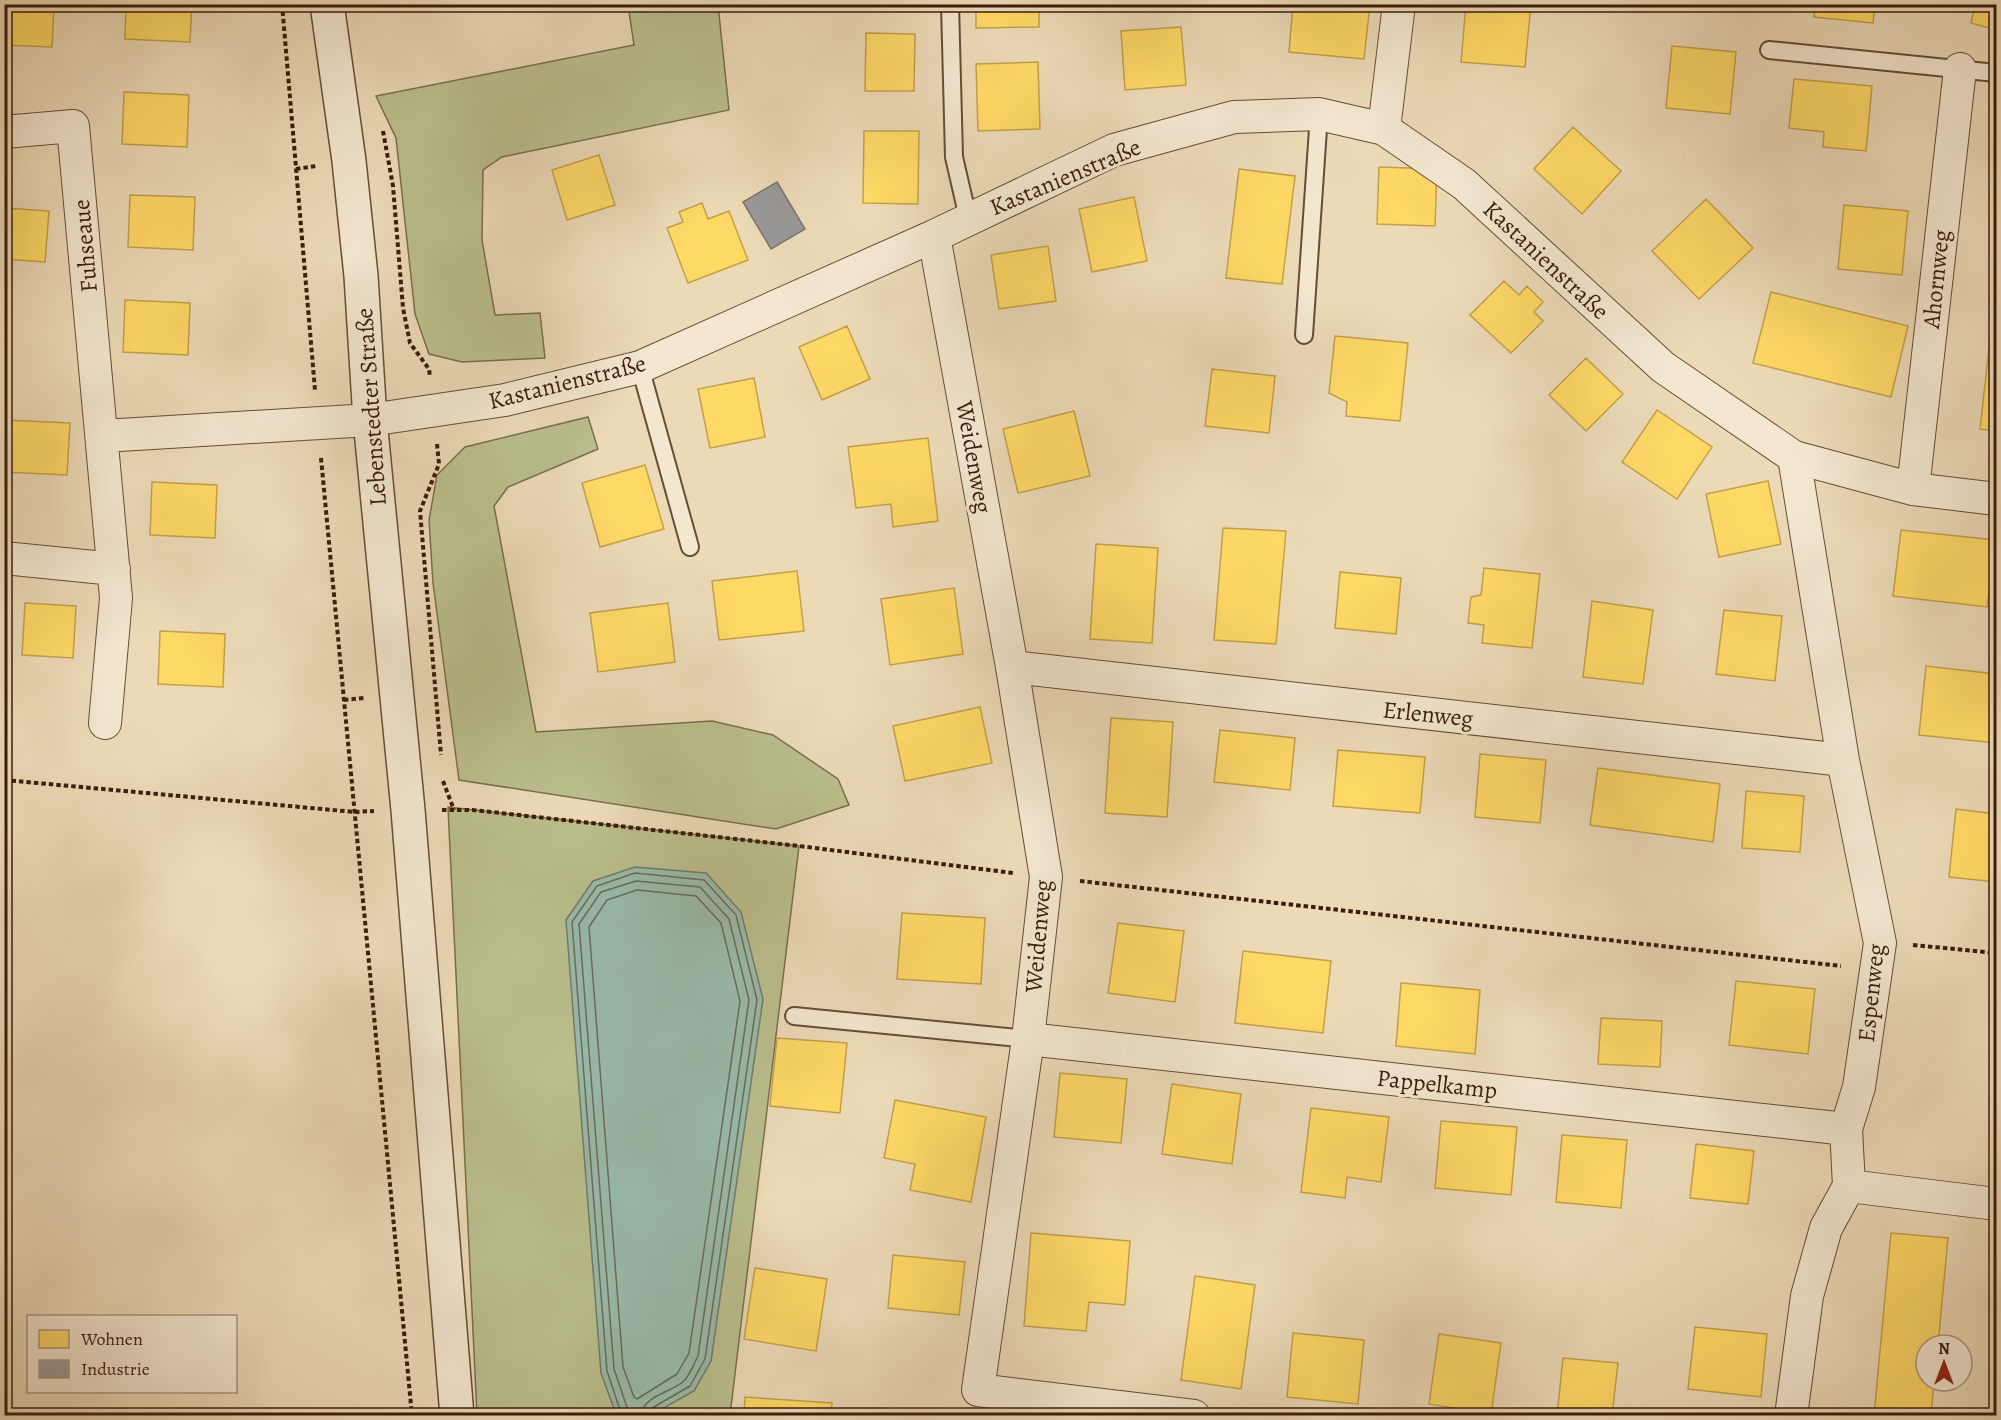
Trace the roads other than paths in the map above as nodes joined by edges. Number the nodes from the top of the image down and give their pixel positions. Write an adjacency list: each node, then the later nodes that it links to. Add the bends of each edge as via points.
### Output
1 (327, 4): 14 (street, Lebenstedter Straße, via 361,276)
2 (950, 4): 10 (lane, via 954,158)
3 (1399, 4): 8 (street)
4 (1769, 50): 5 (lane)
5 (1960, 69): 6 (lane); 17 (street, Ahornweg)
6 (1996, 73)
7 (1319, 114): 8 (street, Kastanienstraße); 10 (street, Kastanienstraße, via 1234,117 1114,150); 12 (lane)
8 (1384, 129): 16 (street, Kastanienstraße, via 1464,184 1663,367)
9 (4, 132): 15 (street, Fuhseaue, via 73,126)
10 (968, 218): 11 (street, Kastanienstraße)
11 (933, 236): 13 (street, Kastanienstraße); 22 (street, Weidenweg)
12 (1304, 336)
13 (640, 367): 14 (street, Kastanienstraße, via 505,400); 19 (lane)
14 (370, 420): 15 (street); 30 (street, Lebenstedter Straße, via 408,810)
15 (103, 436): 21 (street, Fuhseaue)
16 (1794, 457): 17 (street, Kastanienstraße); 24 (street, Espenweg)
17 (1913, 489): 18 (street, Kastanienstraße)
18 (1996, 499)
19 (690, 547)
20 (4, 558): 21 (street)
21 (114, 569): 23 (street, Fuhseaue, via 116,598)
22 (1012, 667): 24 (street, Erlenweg); 26 (street, Weidenweg, via 1046,877)
23 (105, 723)
24 (1843, 760): 27 (street, Espenweg, via 1878,956 1859,1087)
25 (794, 1016): 26 (lane)
26 (1028, 1039): 27 (street, Pappelkamp); 31 (street, Weidenweg, via 978,1390)
27 (1846, 1129): 28 (street, Espenweg)
28 (1849, 1186): 29 (street); 32 (street, via 1826,1227 1807,1296)
29 (1996, 1204)
30 (457, 1416)
31 (1194, 1416)
32 (1791, 1416)

